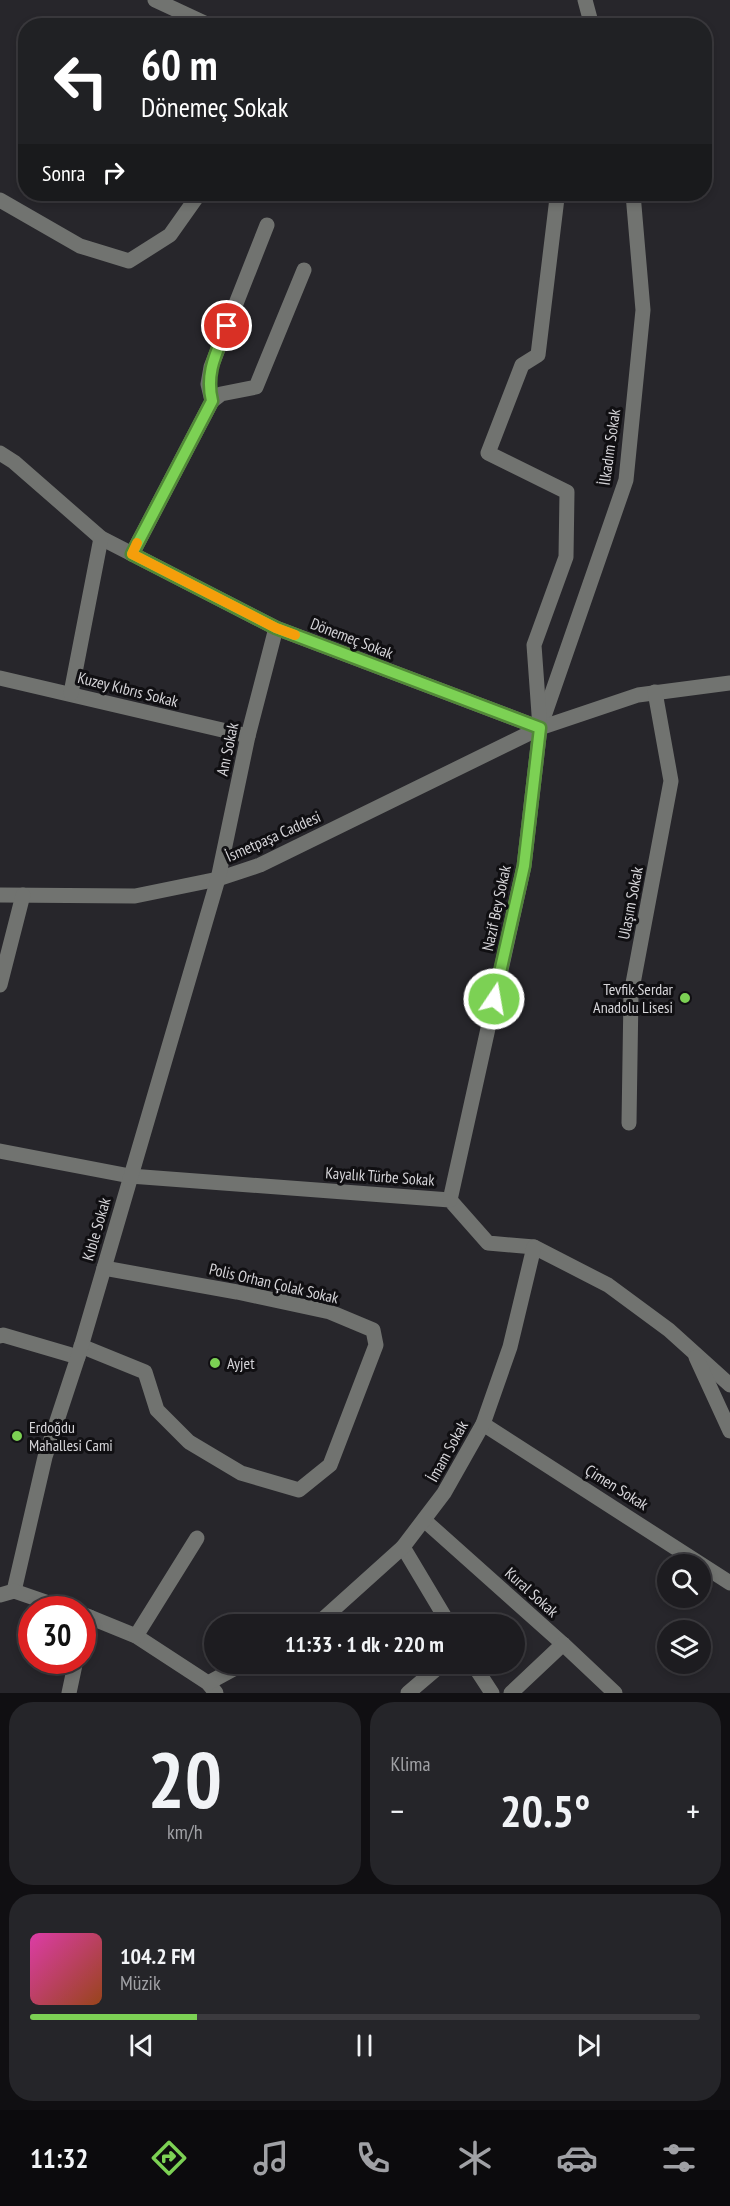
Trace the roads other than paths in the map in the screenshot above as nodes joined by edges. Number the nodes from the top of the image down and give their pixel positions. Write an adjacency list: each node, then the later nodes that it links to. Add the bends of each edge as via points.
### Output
1 (155, 0): 3 (street)
2 (585, 0): 4 (street)
3 (194, 18)
4 (590, 18)
5 (0, 200): 6 (street, via 80,246 129,261 170,235)
6 (194, 201)
7 (556, 201): 20 (street, via 538,355 522,365 488,453 567,492 566,556 534,645)
8 (634, 201): 20 (street, İlkadım Sokak, via 643,310 626,480)
9 (267, 225): 11 (street, via 211,367 208,384)
10 (304, 270): 11 (street, via 256,387 220,394)
11 (212, 401): 14 (street)
12 (0, 453): 13 (street, Dönemeç Sokak)
13 (101, 538): 14 (street, Dönemeç Sokak); 19 (street)
14 (132, 554): 15 (street, Dönemeç Sokak)
15 (276, 628): 20 (street, Dönemeç Sokak); 21 (street, Anı Sokak)
16 (0, 678): 19 (street, Kuzey Kıbrıs Sokak)
17 (730, 683): 18 (street)
18 (655, 692): 20 (street); 26 (street, Ulaşım Sokak, via 671,781 631,994)
19 (70, 693): 21 (street, Kuzey Kıbrıs Sokak)
20 (540, 728): 22 (street, İsmetpaşa Caddesi, via 260,865); 29 (street, Nazif Bey Sokak, via 524,866)
21 (248, 736): 22 (street, Anı Sokak)
22 (218, 879): 24 (street, İsmetpaşa Caddesi, via 135,896); 28 (street, Kıble Sokak)
23 (0, 895): 24 (street, İsmetpaşa Caddesi)
24 (23, 895): 25 (street)
25 (0, 984)
26 (628, 1123)
27 (0, 1151): 28 (street, Kayalık Türbe Sokak)
28 (130, 1176): 29 (street, Kayalık Türbe Sokak); 31 (street, Kıble Sokak)
29 (450, 1200): 30 (street, Kayalık Türbe Sokak, via 488,1244)
30 (534, 1247): 34 (street, Kayalık Türbe Sokak, via 608,1285); 36 (street, İmam Sokak, via 510,1347)
31 (104, 1268): 33 (street, Kıble Sokak); 33 (street, Polis Orhan Çolak Sokak, via 330,1312 373,1330 376,1345 330,1465 299,1490 241,1473 189,1442 157,1410 145,1372)
32 (0, 1336): 33 (street)
33 (79, 1351): 42 (street, Kıble Sokak)
34 (693, 1352): 35 (street, Kayalık Türbe Sokak); 37 (street)
35 (730, 1385)
36 (483, 1424): 38 (street, İmam Sokak); 41 (street, Çimen Sokak)
37 (730, 1431)
38 (424, 1520): 40 (street, İmam Sokak); 47 (street, Kural Sokak)
39 (197, 1538): 46 (street)
40 (403, 1547): 43 (street, İmam Sokak); 44 (street)
41 (730, 1583)
42 (7, 1593)
43 (329, 1614)
44 (443, 1614)
45 (96, 1620): 46 (street)
46 (136, 1636): 52 (street)
47 (563, 1644): 56 (street); 57 (street, Kural Sokak)
48 (73, 1674): 53 (street)
49 (230, 1674): 52 (street)
50 (430, 1674): 54 (street)
51 (480, 1674): 55 (street)
52 (212, 1688)
53 (69, 1693)
54 (408, 1693)
55 (492, 1693)
56 (511, 1693)
57 (615, 1693)

